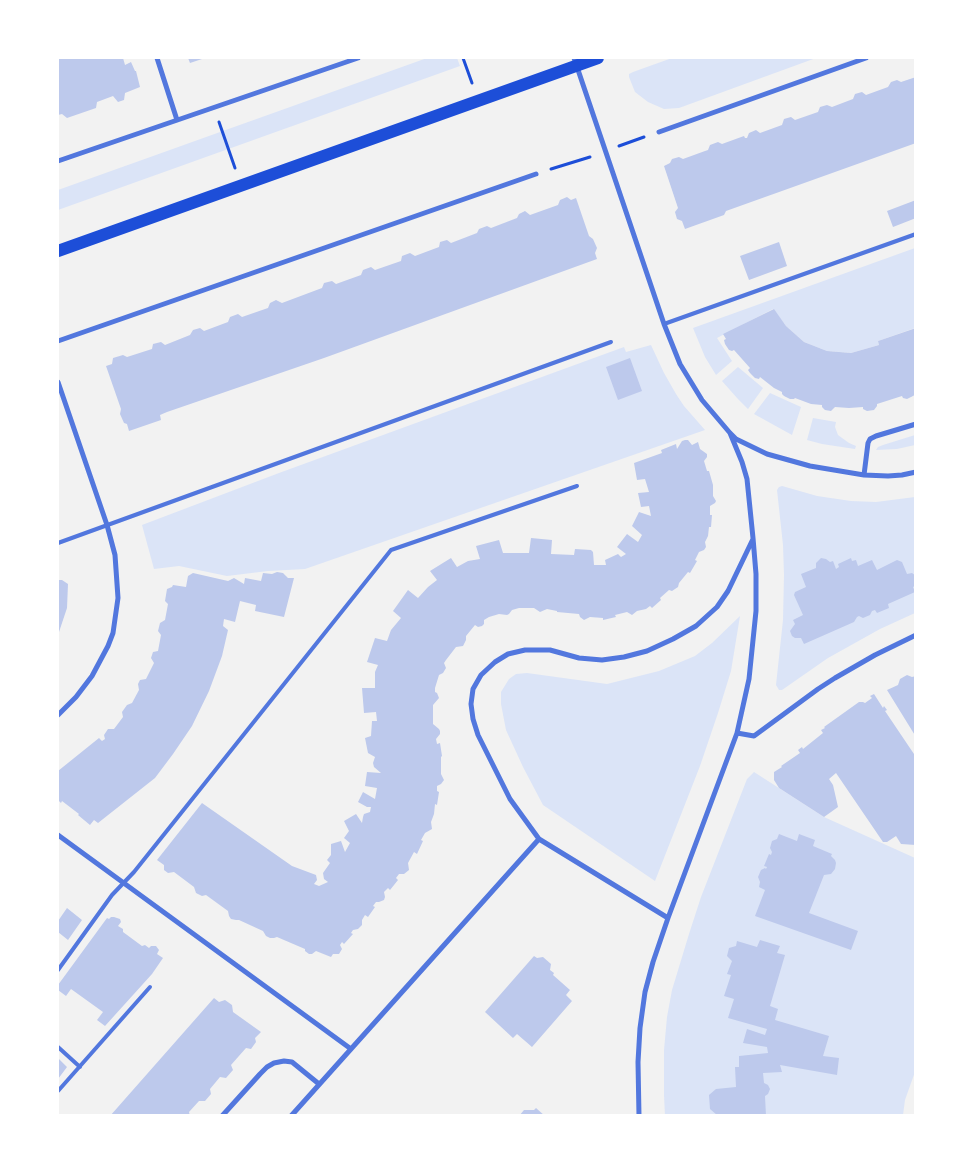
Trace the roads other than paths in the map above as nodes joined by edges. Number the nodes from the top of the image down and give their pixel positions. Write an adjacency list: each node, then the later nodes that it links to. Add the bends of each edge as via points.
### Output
1 (157, 58): 6 (street)
2 (358, 58): 6 (street)
3 (598, 58): 5 (main road)
4 (866, 58): 7 (street)
5 (576, 61): 11 (main road, via 478,101); 12 (street)
6 (177, 120): 8 (street)
7 (659, 132)
8 (58, 161)
9 (536, 174): 13 (street)
10 (916, 234): 12 (lane)
11 (58, 251)
12 (664, 324): 17 (street, via 680,364 702,400)
13 (58, 341)
14 (611, 342): 21 (lane)
15 (58, 382): 21 (street)
16 (916, 424): 19 (street, via 870,439)
17 (730, 433): 19 (street, via 768,454 810,466); 22 (street, via 747,479)
18 (916, 472): 19 (street, via 902,476)
19 (864, 475)
20 (577, 486): 29 (lane, via 391,550)
21 (107, 525): 23 (lane); 25 (street, via 115,555 118,598 112,633 92,676)
22 (753, 538): 26 (street, via 756,620 749,678); 28 (street, via 718,607 696,626 673,639 624,657 602,660 550,650 525,650 508,654 481,675 471,704 478,735 510,799)
23 (58, 543)
24 (916, 635): 26 (street, via 835,678 754,736)
25 (58, 715)
26 (737, 733): 30 (street)
27 (58, 835): 29 (street)
28 (539, 839): 30 (street); 34 (street)
29 (124, 884): 31 (lane, via 112,895); 34 (street)
30 (668, 918): 40 (street, via 644,992 638,1062)
31 (58, 970)
32 (150, 987): 35 (lane)
33 (58, 1047): 35 (lane)
34 (351, 1049): 36 (street)
35 (80, 1067): 37 (lane)
36 (319, 1084): 38 (street, via 292,1062 274,1063); 39 (street)
37 (58, 1092)
38 (222, 1116)
39 (291, 1116)
40 (639, 1116)

